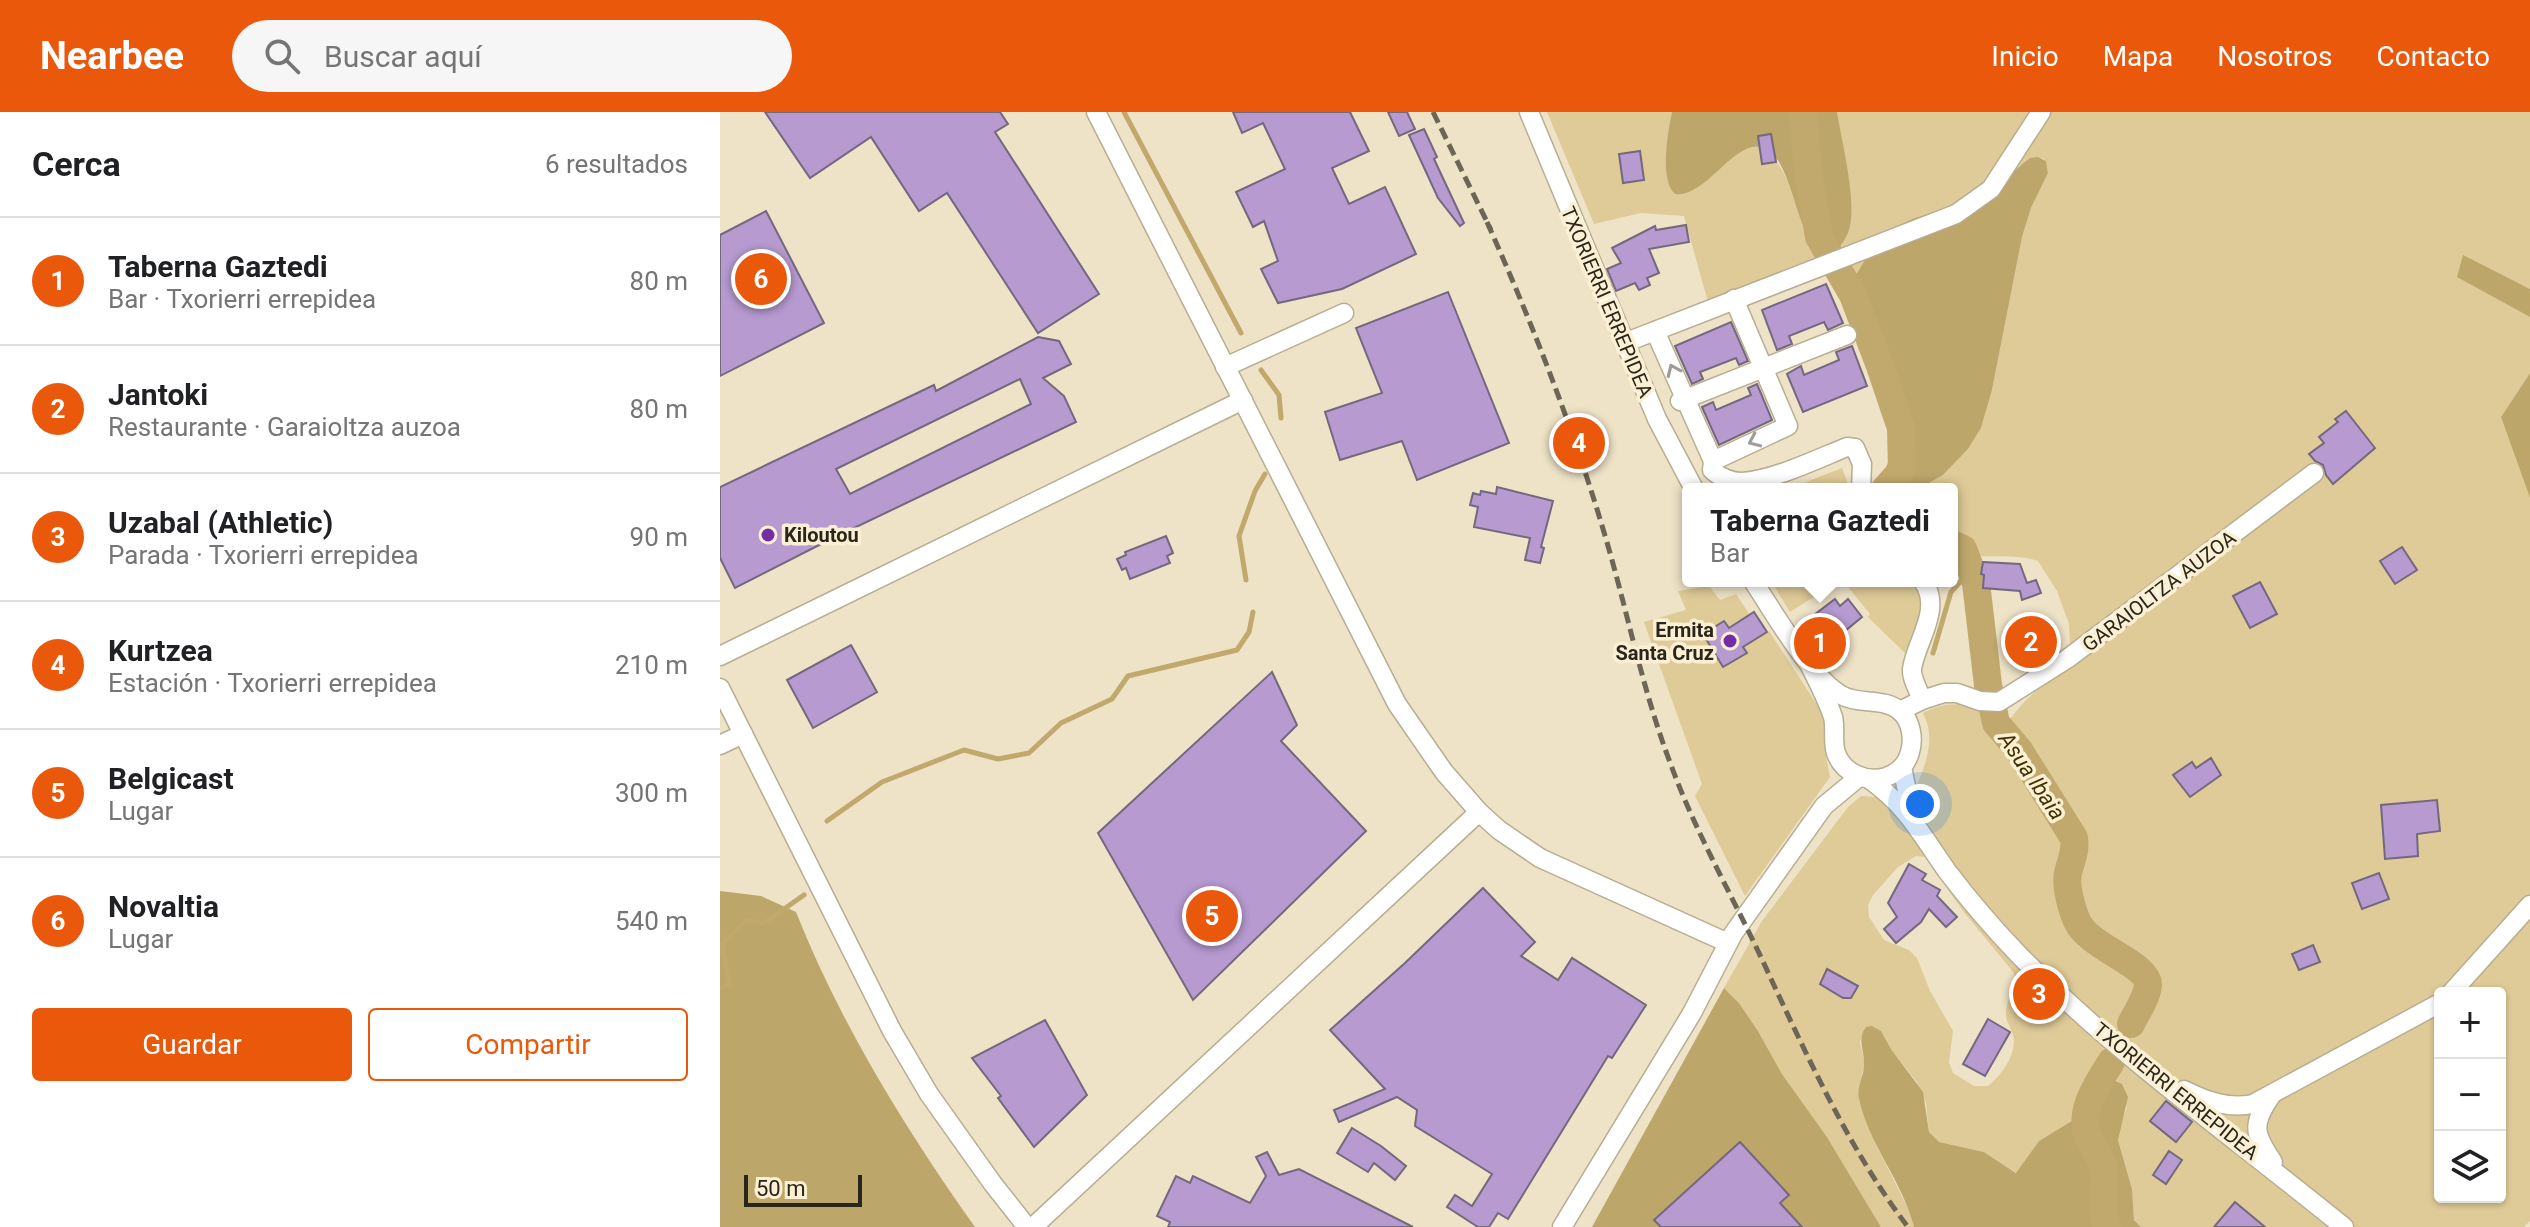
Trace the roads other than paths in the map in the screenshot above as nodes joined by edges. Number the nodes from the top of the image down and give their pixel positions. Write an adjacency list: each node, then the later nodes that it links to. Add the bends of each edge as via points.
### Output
1 (1096, 112): 9 (street)
2 (1529, 112): 8 (street, TXORIERRI ERREPIDEA)
3 (2041, 112): 4 (street, via 1991,189 1956,214)
4 (1734, 299): 6 (street); 10 (street)
5 (1344, 313): 9 (street)
6 (1655, 331): 8 (street); 12 (street, one-way to 6)
7 (1847, 335): 10 (street)
8 (1624, 343): 15 (street, TXORIERRI ERREPIDEA)
9 (1225, 367): 11 (street)
10 (1763, 368): 12 (street); 13 (street, one-way to 13, via 1788,426)
11 (1243, 400): 19 (street); 32 (street, via 1397,704)
12 (1683, 400): 13 (street)
13 (1713, 461): 16 (street, via 1712,470 1721,477 1741,482 1855,448 1862,464)
14 (2314, 473): 22 (street, GARAIOLTZA AUZOA, via 2067,659 1990,702 1957,693)
15 (1691, 483)
16 (1860, 483)
17 (1757, 587): 20 (street)
18 (1928, 587): 22 (street, via 1930,612 1911,672)
19 (720, 656)
20 (1805, 656): 23 (street, via 1844,697); 25 (street)
21 (720, 688): 26 (street)
22 (1922, 700): 24 (street)
23 (1871, 702): 24 (street); 25 (street, via 1849,710)
24 (1900, 711): 29 (street, TXORIERRI ERREPIDEA, via 1912,743)
25 (1836, 730): 28 (street)
26 (743, 734): 27 (street); 42 (street, via 892,1031 929,1094)
27 (720, 745)
28 (1841, 763): 30 (street, TXORIERRI ERREPIDEA); 31 (street)
29 (1902, 767): 30 (street, via 1893,774); 33 (street, TXORIERRI ERREPIDEA, via 1912,815)
30 (1864, 778): 31 (street); 33 (street, TXORIERRI ERREPIDEA, via 1900,804)
31 (1824, 806): 35 (street)
32 (1479, 812): 35 (street, via 1540,858); 42 (street)
33 (1924, 837): 38 (street, TXORIERRI ERREPIDEA, via 2016,952)
34 (2530, 905): 36 (street)
35 (1728, 943): 43 (street, via 1692,1013)
36 (2456, 987)
37 (2434, 1006): 39 (street, via 2272,1094)
38 (2155, 1075): 39 (street, via 2196,1096); 40 (street, TXORIERRI ERREPIDEA)
39 (2252, 1111): 40 (street, via 2245,1128); 41 (street, via 2261,1145)
40 (2228, 1134): 41 (street, TXORIERRI ERREPIDEA)
41 (2292, 1185): 44 (street, TXORIERRI ERREPIDEA)
42 (1030, 1227)
43 (1562, 1227)
44 (2344, 1227)

